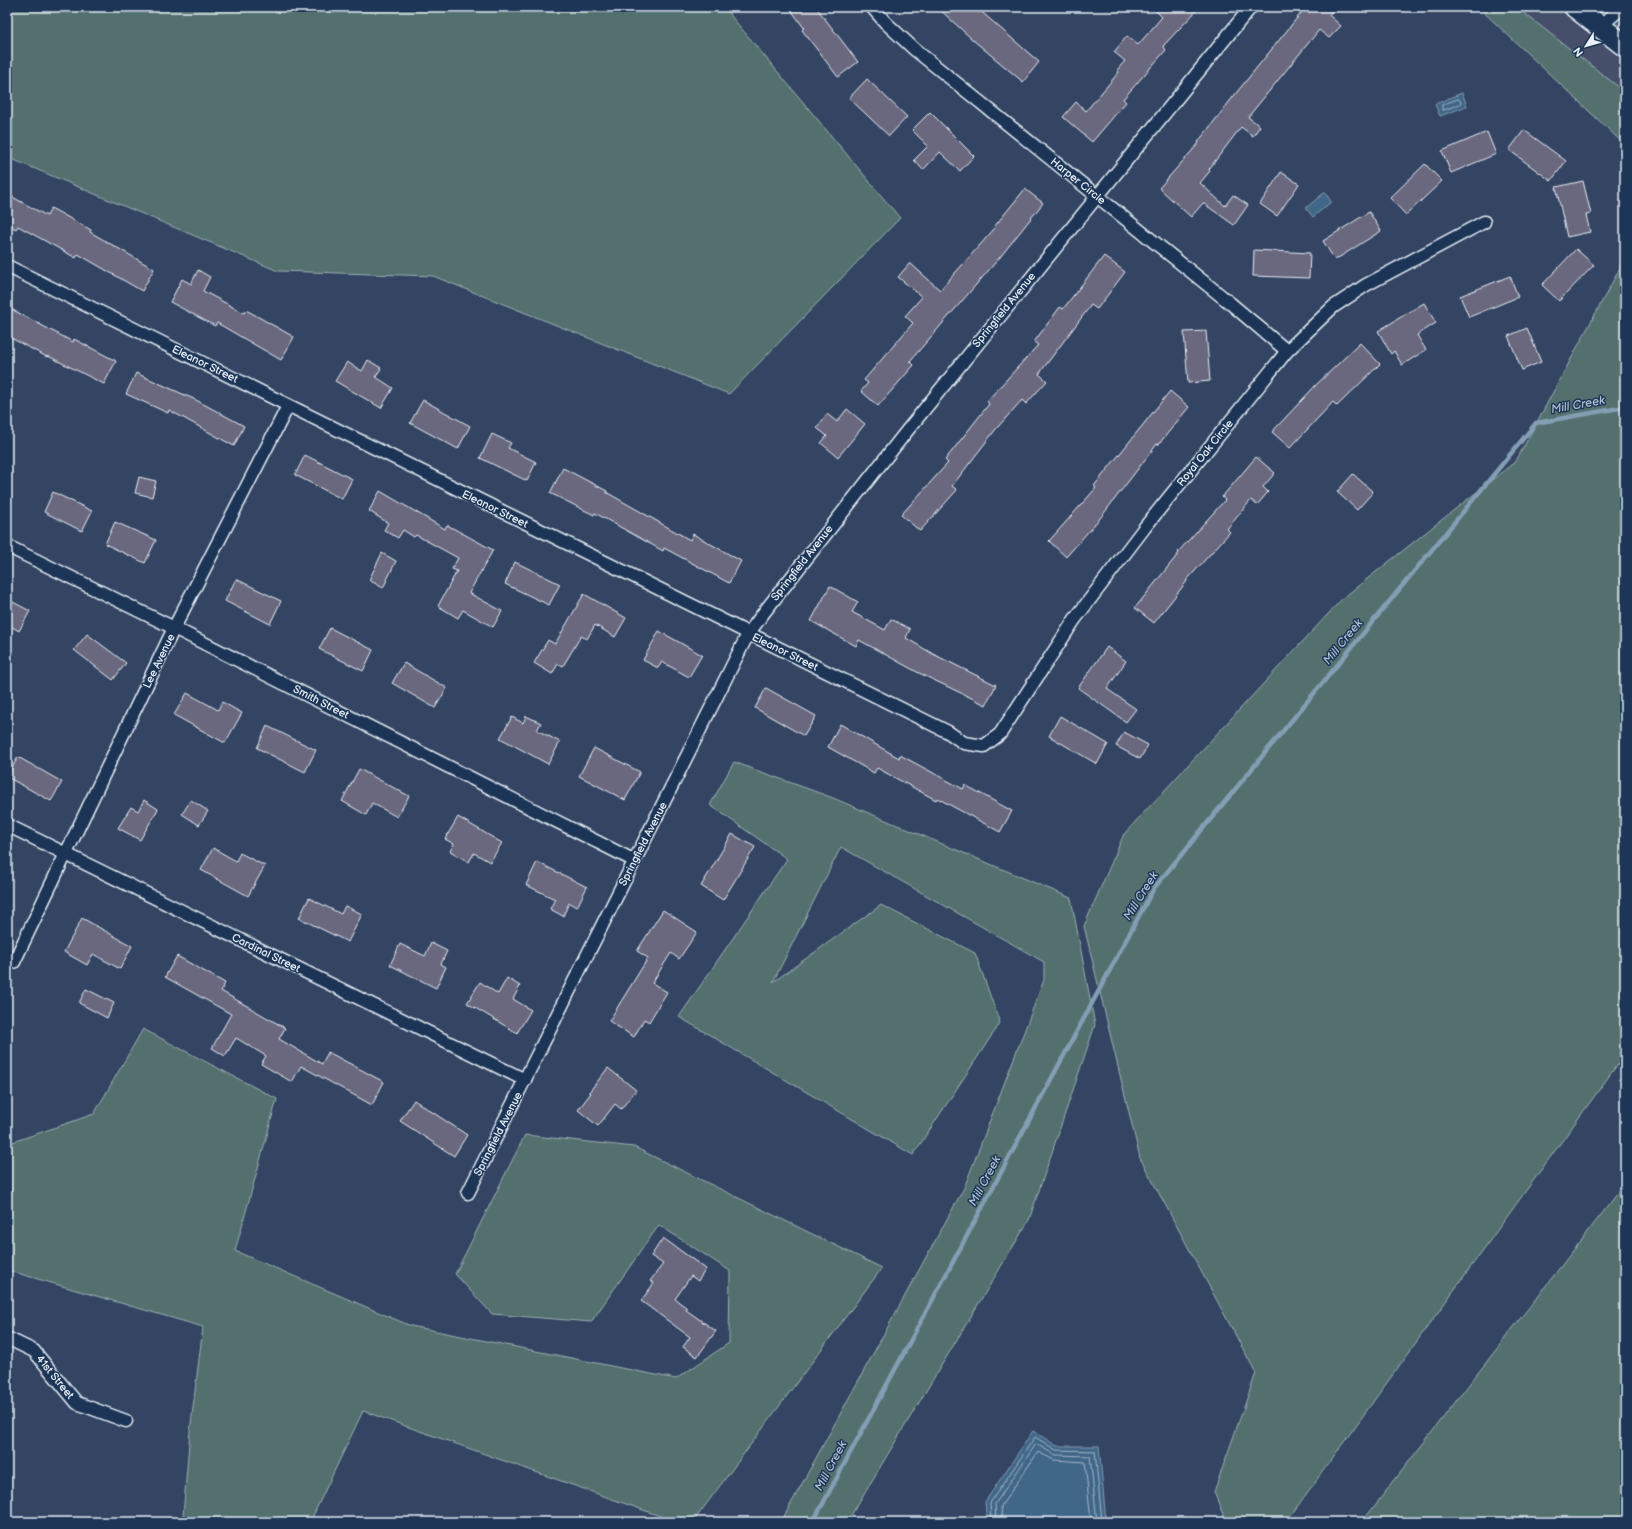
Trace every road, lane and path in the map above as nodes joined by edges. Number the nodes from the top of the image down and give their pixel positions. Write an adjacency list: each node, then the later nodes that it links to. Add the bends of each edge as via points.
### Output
1 (872, 7): 7 (street, Harper Circle, via 914,49)
2 (1251, 7): 7 (street, Springfield Avenue)
3 (1575, 7): 5 (highway)
4 (1623, 7): 5 (street)
5 (1600, 26): 6 (highway)
6 (1625, 46)
7 (1096, 196): 10 (street, Harper Circle); 14 (street, Springfield Avenue, via 896,444)
8 (1484, 222): 10 (street, Royal Oak Circle, via 1366,285 1333,307)
9 (7, 266): 11 (street, Eleanor Street)
10 (1287, 351): 15 (street, Royal Oak Circle, via 1145,527 1075,619 1000,734)
11 (288, 406): 13 (street, Lee Avenue); 14 (street, Eleanor Street)
12 (7, 546): 13 (street, Smith Street)
13 (174, 628): 17 (street, Lee Avenue); 18 (street, Smith Street)
14 (748, 634): 15 (street, Eleanor Street, via 948,732 964,743); 18 (street, Springfield Avenue)
15 (984, 746)
16 (7, 825): 17 (street, Cardinal Street)
17 (65, 854): 19 (street, Lee Avenue); 20 (street, Cardinal Street)
18 (635, 861): 20 (street, Springfield Avenue)
19 (14, 962)
20 (525, 1080): 21 (street, Springfield Avenue)
21 (468, 1194)
22 (7, 1338): 23 (street, 41st Street, via 34,1351 77,1404)
23 (126, 1421)

